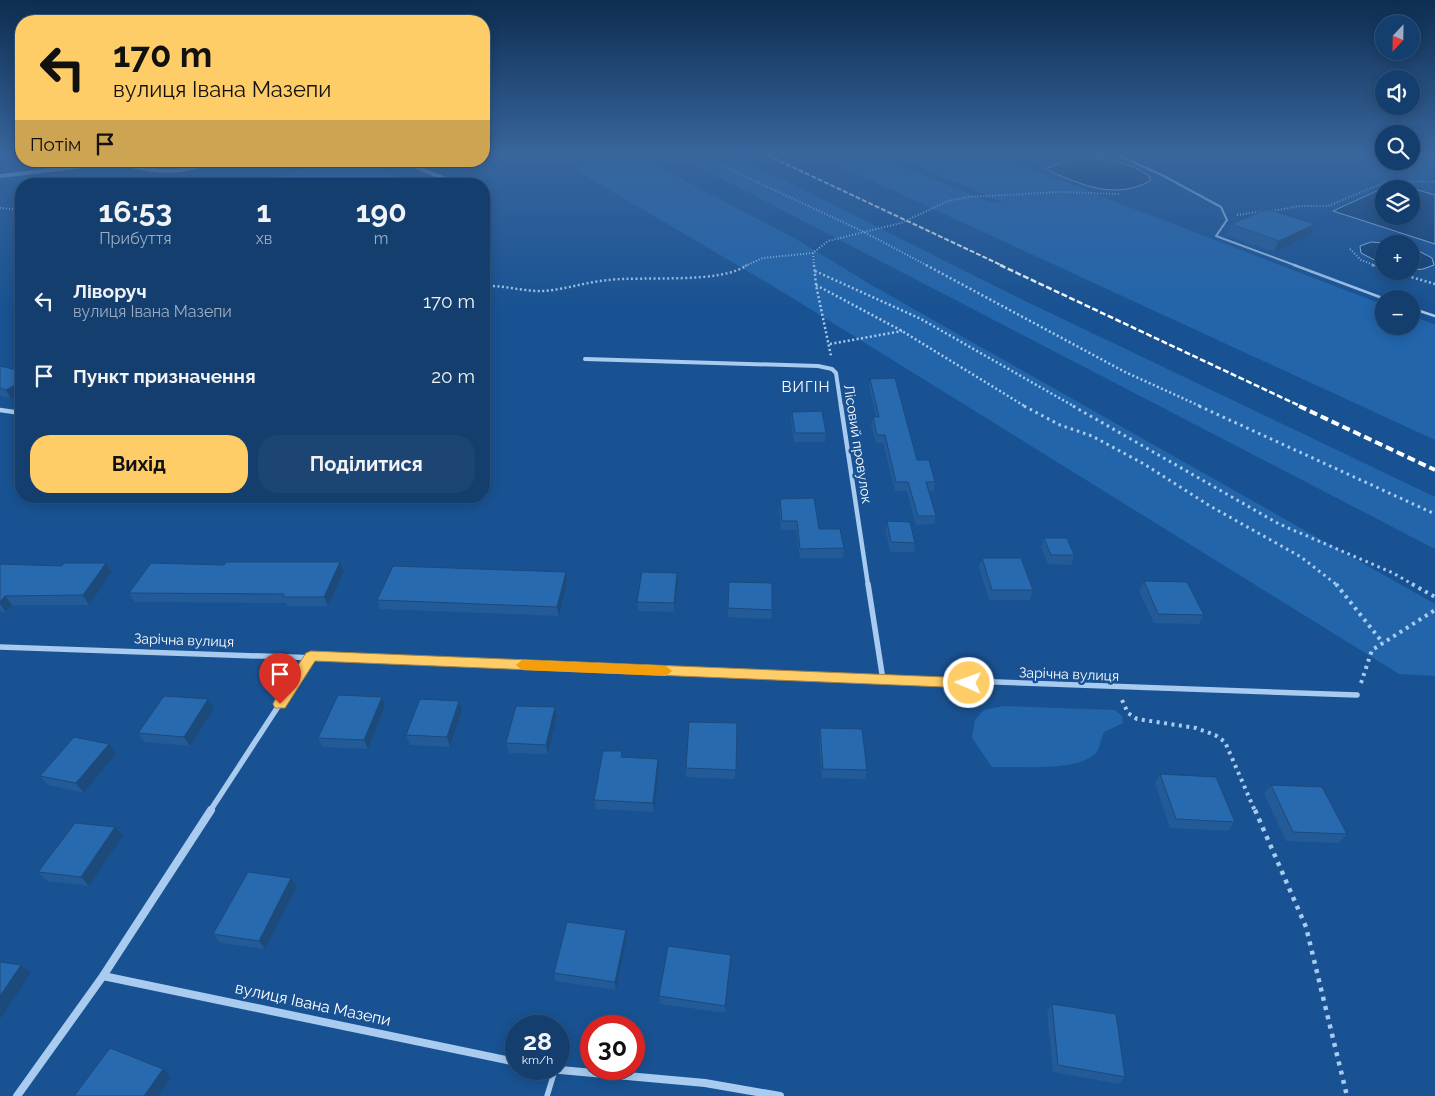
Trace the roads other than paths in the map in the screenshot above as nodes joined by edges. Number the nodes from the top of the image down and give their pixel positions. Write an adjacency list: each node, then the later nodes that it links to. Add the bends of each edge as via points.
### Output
1 (1217, 206): 2 (lane, via 1226,214 1227,220 1216,236)
2 (1375, 296)
3 (1420, 311): 4 (lane)
4 (1435, 316)
5 (585, 359): 10 (street, Лісовий провулок, via 818,366 836,373)
6 (0, 410): 7 (street)
7 (15, 412)
8 (0, 647): 9 (street, Зарічна вулиця)
9 (311, 656): 10 (street, Зарічна вулиця); 12 (street)
10 (883, 680): 11 (street, Зарічна вулиця)
11 (1358, 696)
12 (103, 976): 13 (street, вулиця Івана Мазепи); 16 (street)
13 (505, 1060)
14 (570, 1071): 18 (street, via 705,1083)
15 (550, 1080): 17 (lane)
16 (17, 1096)
17 (547, 1096)
18 (780, 1096)

